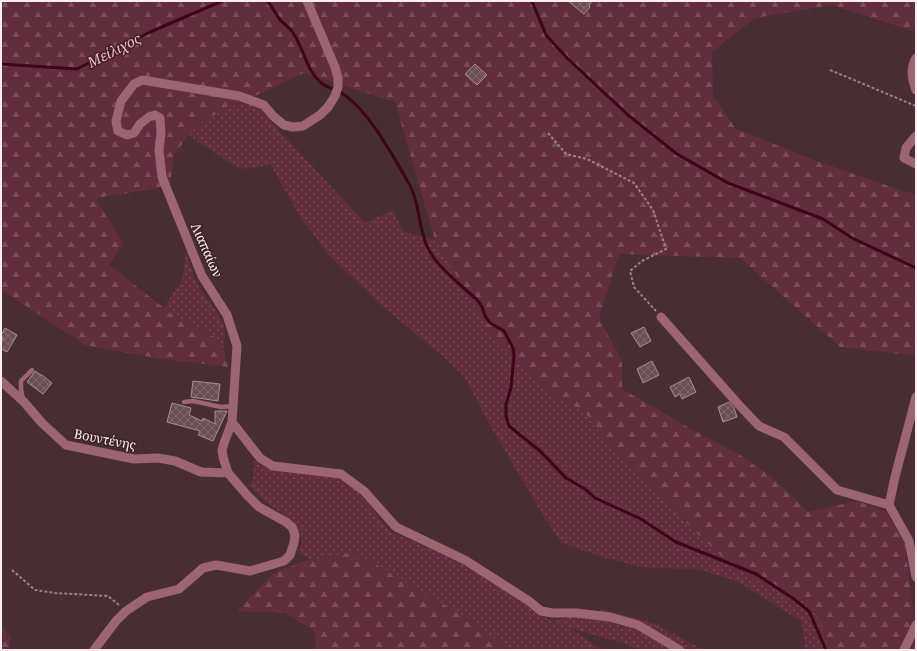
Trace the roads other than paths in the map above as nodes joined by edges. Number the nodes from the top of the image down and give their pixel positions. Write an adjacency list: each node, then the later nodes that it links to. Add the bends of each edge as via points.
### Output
1 (307, 1): 12 (street, Λιαπαίων, via 335,67 338,87 328,108 303,126 284,125 264,105 239,96 142,80 134,84 121,101 116,121 118,132 127,135 134,133 149,117 155,115 160,118 159,150 162,178 202,276 227,315 237,346)
2 (916, 58): 3 (street, via 912,71)
3 (916, 90)
4 (916, 136): 5 (street, via 906,148 904,158)
5 (916, 164)
6 (661, 316): 15 (street, via 760,426 784,437 836,490)
7 (32, 370): 10 (lane, via 22,381)
8 (1, 381): 10 (street, Βουντένης)
9 (916, 397): 15 (street)
10 (24, 402): 14 (street, Βουντένης, via 66,445 134,459 158,458 175,461 201,472)
11 (184, 402): 12 (lane)
12 (233, 406): 13 (street, Λιαπαίων)
13 (232, 422): 14 (street, Λιαπαίων, via 222,450); 19 (street, via 260,458 273,466 341,474 364,490 396,528 465,560 541,611 610,617 638,625)
14 (228, 473): 18 (street, Λιαπαίων, via 259,507 292,527 295,535 290,555 284,561 250,571 216,565 203,568 179,589 147,597 126,611)
15 (889, 505): 16 (street, via 909,541)
16 (916, 577)
17 (916, 625): 20 (street)
18 (94, 650)
19 (680, 650)
20 (904, 650)

